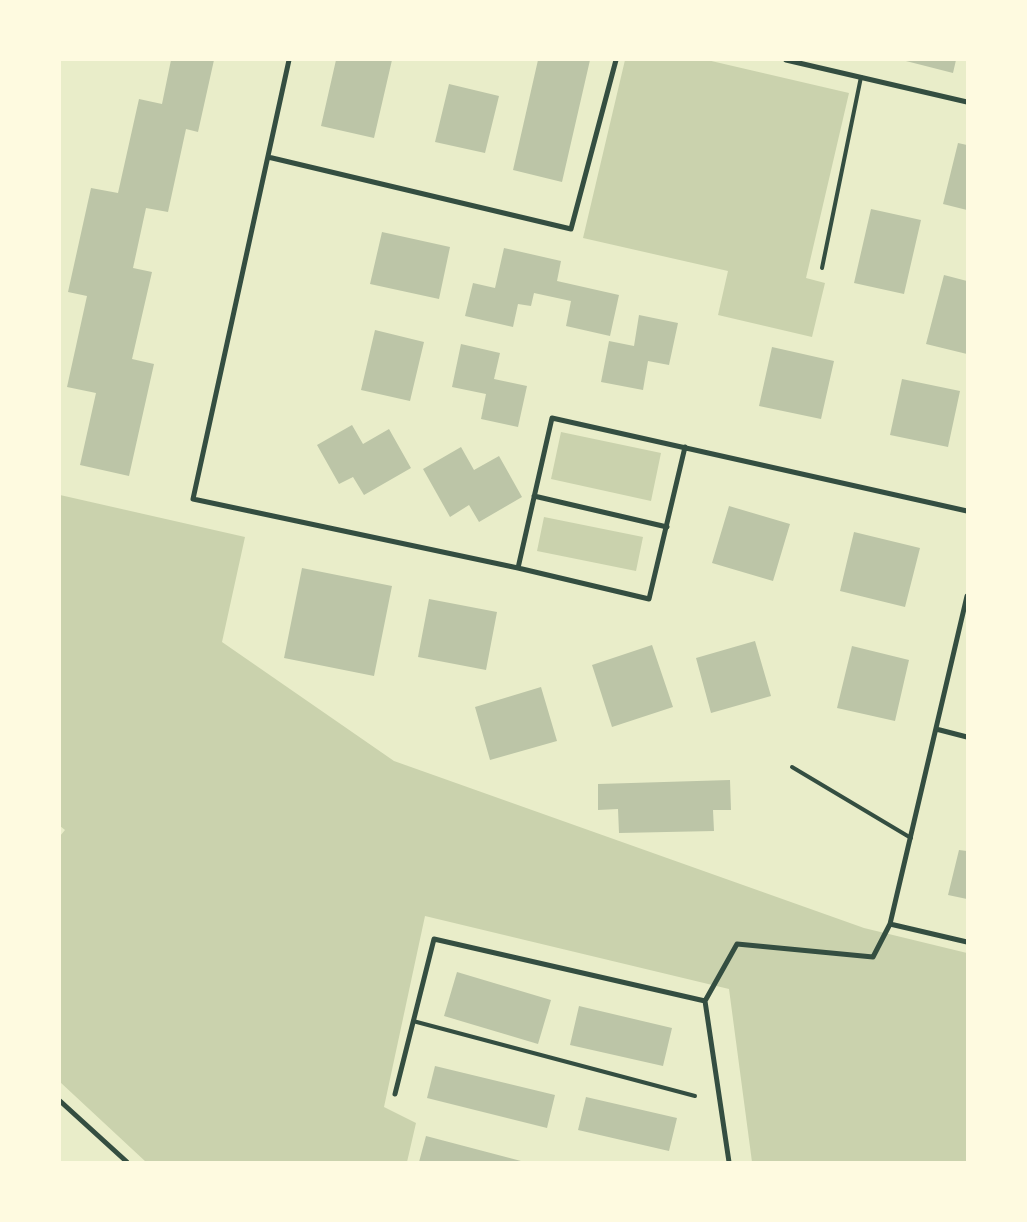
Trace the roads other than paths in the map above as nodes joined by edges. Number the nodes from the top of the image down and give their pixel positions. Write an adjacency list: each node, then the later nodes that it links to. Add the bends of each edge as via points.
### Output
1 (289, 60): 6 (street)
2 (616, 60): 6 (street, via 571,229)
3 (786, 60): 4 (street)
4 (861, 77): 5 (street); 7 (lane)
5 (967, 102)
6 (268, 157): 12 (street, via 193,499)
7 (822, 268)
8 (685, 447): 9 (street, via 552,418); 10 (street); 11 (street)
9 (534, 496): 11 (street); 12 (street)
10 (967, 511)
11 (667, 527): 12 (street, via 649,599)
12 (518, 568)
13 (967, 596): 14 (street)
14 (936, 730): 15 (street); 17 (street)
15 (967, 737)
16 (792, 767): 17 (lane)
17 (911, 838): 18 (street)
18 (890, 924): 19 (street); 20 (street, via 873,957 736,944)
19 (967, 942)
20 (705, 1001): 21 (street, via 434,939); 26 (street)
21 (413, 1021): 22 (street); 23 (lane)
22 (395, 1094)
23 (696, 1096)
24 (60, 1101): 25 (street)
25 (127, 1162)
26 (729, 1162)

